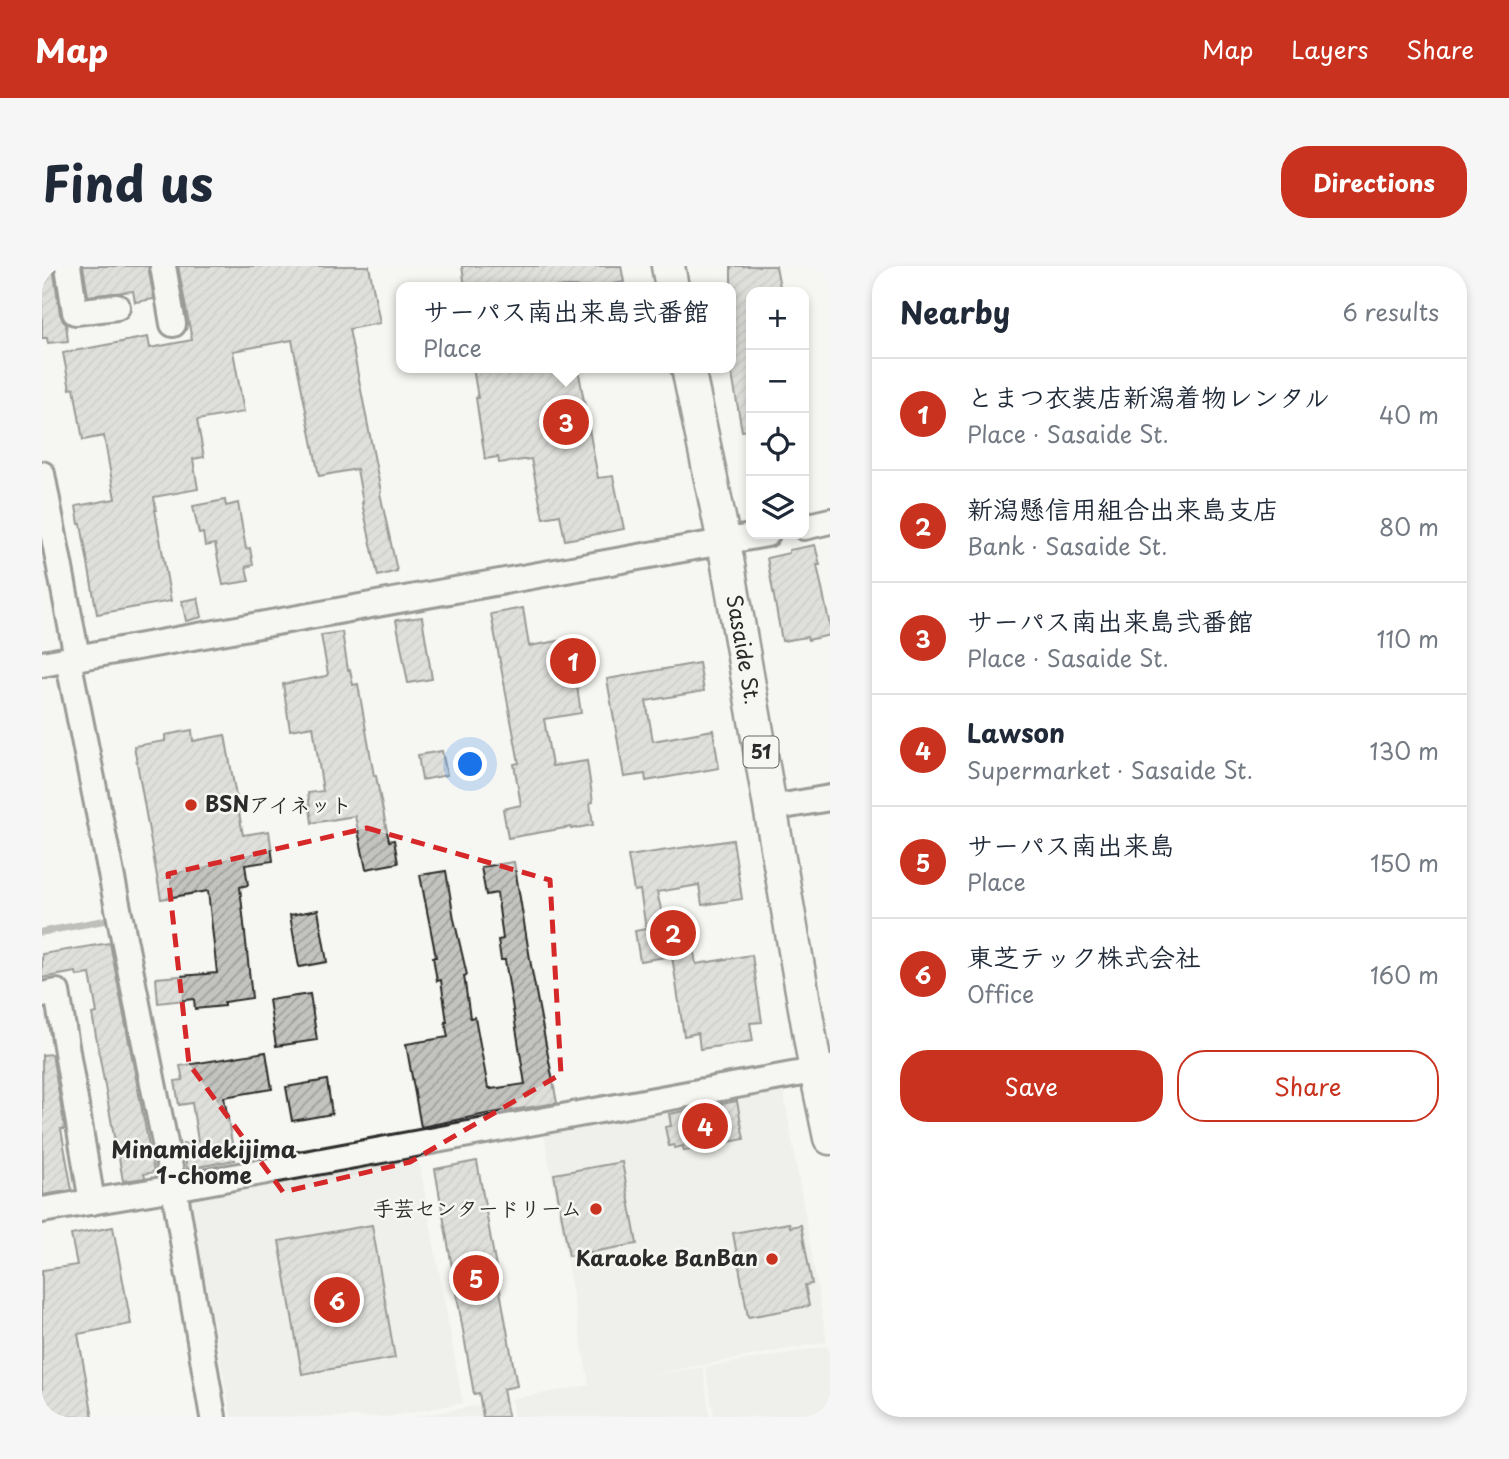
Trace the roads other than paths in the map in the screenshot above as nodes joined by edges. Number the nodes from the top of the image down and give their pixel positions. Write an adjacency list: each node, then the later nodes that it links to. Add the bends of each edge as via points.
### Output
1 (68, 266): 3 (street, via 75,312)
2 (163, 266): 4 (street)
3 (117, 307)
4 (173, 324)
5 (689, 373): 10 (main road, Sasaide St. / 51)
6 (42, 474): 11 (street)
7 (830, 522): 8 (street)
8 (809, 526)
9 (746, 538): 10 (street)
10 (724, 542): 11 (street); 14 (main road, Sasaide St. / 51)
11 (72, 658): 12 (street); 18 (street)
12 (42, 664)
13 (830, 798): 14 (street)
14 (772, 808): 16 (main road, Sasaide St. / 51)
15 (42, 995): 19 (street, via 58,992)
16 (823, 1069): 17 (main road, Sasaide St. / 51); 18 (street)
17 (830, 1138)
18 (174, 1188): 19 (street); 21 (street)
19 (92, 1202): 20 (street)
20 (42, 1210)
21 (213, 1417)

